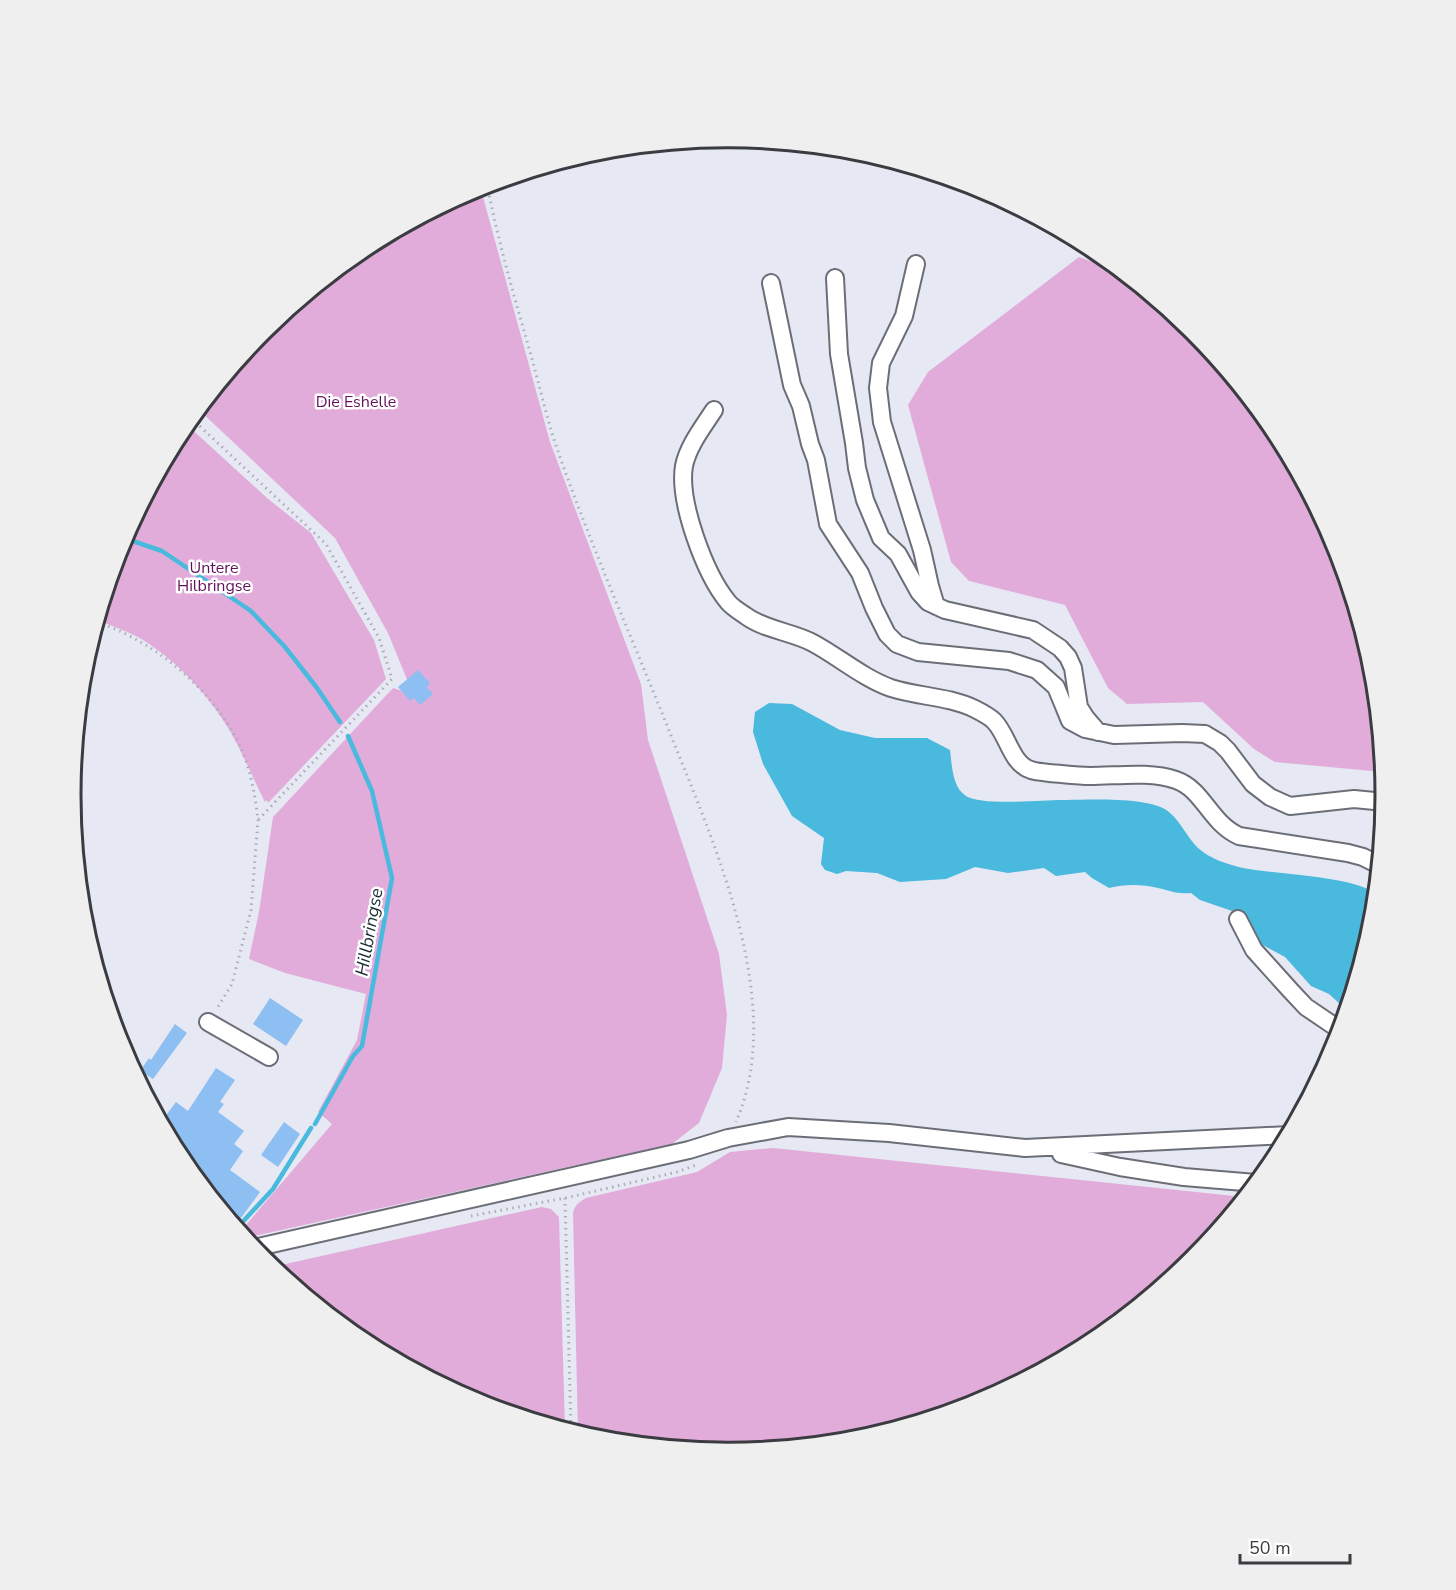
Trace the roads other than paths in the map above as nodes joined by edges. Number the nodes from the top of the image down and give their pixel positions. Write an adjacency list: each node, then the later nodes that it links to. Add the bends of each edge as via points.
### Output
1 (916, 264): 5 (lane, via 904,316 881,363 879,401)
2 (835, 279): 5 (lane, via 839,354 856,468 865,500 881,538 897,554 919,592)
3 (771, 283): 6 (lane, via 792,385 816,460 828,524 860,573 887,634 897,644 918,652 992,658 1037,670 1056,687 1070,721)
4 (714, 410): 8 (lane, via 684,466 690,522 712,578 729,603 748,618 807,640 891,688 945,698 974,709 994,721 1016,759 1031,770 1175,780 1189,786 1218,823 1239,836)
5 (936, 606): 6 (lane, via 1033,630 1052,641 1068,657 1079,706)
6 (1099, 733): 7 (lane, via 1205,734 1228,751 1253,784 1290,806)
7 (1375, 801)
8 (1371, 861)
9 (1238, 920): 11 (lane, via 1254,950 1306,1007)
10 (208, 1022): 12 (lane)
11 (1333, 1025)
12 (270, 1057)
13 (1278, 1136): 14 (lane)
14 (1025, 1148): 15 (lane, via 1184,1177); 16 (lane, via 788,1126)
15 (1246, 1182)
16 (265, 1246)

